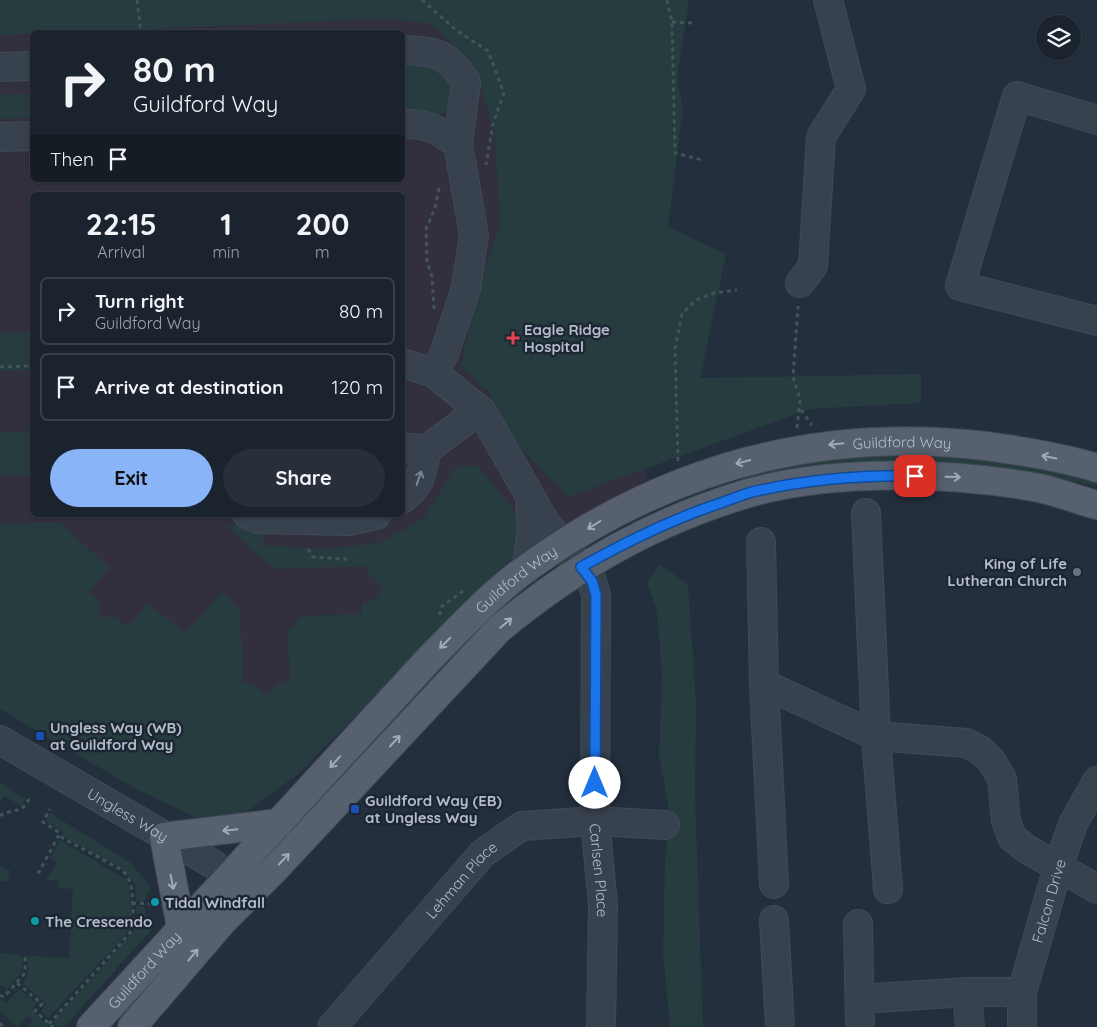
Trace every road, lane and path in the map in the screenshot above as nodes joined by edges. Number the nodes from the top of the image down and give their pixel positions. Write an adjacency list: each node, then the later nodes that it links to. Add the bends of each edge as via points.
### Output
1 (137, 0): 6 (path)
2 (667, 0): 4 (path)
3 (828, 0): 17 (street, via 851,89 821,137 813,266)
4 (672, 22): 5 (path); 15 (path, via 675,152)
5 (693, 23)
6 (141, 30)
7 (405, 50): 14 (street, via 426,50 442,55 456,66 466,82)
8 (30, 66): 9 (street)
9 (0, 68)
10 (1097, 120): 20 (street, via 1017,96 960,286)
11 (405, 124): 14 (street, via 439,130)
12 (30, 136): 13 (street)
13 (0, 137)
14 (458, 144): 24 (street, via 474,235 466,288 444,354)
15 (702, 160)
16 (440, 176): 19 (path, via 435,208 426,229)
17 (800, 283): 25 (path, via 792,377 800,398)
18 (737, 290): 30 (path, via 714,293 696,300 682,314 675,349)
19 (434, 313)
20 (1097, 321)
21 (405, 364): 24 (street)
22 (30, 366): 23 (path)
23 (0, 367)
24 (434, 373): 26 (street)
25 (800, 409): 27 (path); 28 (path)
26 (482, 412): 29 (street); 32 (street, Carlsen Place)
27 (814, 429)
28 (796, 432)
29 (414, 448): 33 (street, one-way to 29, via 414,490 421,476)
30 (679, 467)
31 (1097, 468): 39 (main road, Guildford Way, one-way to 39, via 1018,450 946,441 876,440 804,448 742,462 668,487 613,513)
32 (529, 494): 39 (street, Carlsen Place); 43 (street, via 532,532)
33 (405, 497)
34 (1097, 505): 42 (main road, Guildford Way, one-way to 34, via 631,538 669,521 750,493 810,482 881,476 965,478 1040,488)
35 (866, 513): 45 (street)
36 (253, 517): 37 (street, via 348,521)
37 (367, 517)
38 (761, 542): 44 (street)
39 (562, 544): 42 (street, Carlsen Place); 43 (main road, Guildford Way)
40 (308, 549): 41 (path, via 313,557)
41 (350, 562)
42 (581, 567): 51 (street, Carlsen Place, via 592,581 596,595); 59 (main road, Guildford Way, one-way to 42, via 499,629)
43 (526, 569): 52 (main road, Guildford Way, one-way to 52, via 484,603 430,658)
44 (764, 684): 45 (street); 58 (street)
45 (876, 736): 56 (street, via 966,743 980,750 991,760 1002,779 1006,821 1012,837); 60 (street)
46 (0, 740): 55 (street, Ungless Way)
47 (1097, 781): 56 (street, Falcon Drive, via 1073,824)
48 (30, 798): 50 (path, via 22,809)
49 (50, 809): 54 (path, via 43,822 60,833)
50 (0, 816)
51 (595, 821): 53 (street, Lehman Place); 79 (street, Lehman Place, via 522,826 484,853); 80 (street, Carlsen Place, via 603,905)
52 (279, 823): 55 (main road, one-way to 55); 59 (main road, Guildford Way)
53 (665, 825)
54 (59, 836): 57 (path); 62 (path, via 122,870 132,885)
55 (164, 837): 59 (street, Ungless Way, via 213,864); 66 (main road, one-way to 66)
56 (1058, 867): 61 (street); 70 (street, Falcon Drive)
57 (37, 872)
58 (774, 884)
59 (240, 886): 66 (main road, Guildford Way); 78 (main road, Guildford Way, one-way to 59, via 223,920)
60 (888, 889)
61 (1097, 889)
62 (132, 903): 63 (path); 74 (path, via 136,926)
63 (157, 904)
64 (774, 920): 81 (street)
65 (858, 924): 72 (street)
66 (181, 927): 77 (main road, Guildford Way)
67 (25, 955): 68 (path, via 25,973)
68 (16, 983): 71 (path, via 4,997); 74 (path, via 42,1004 35,1011)
69 (968, 992): 70 (street); 72 (street); 83 (street)
70 (1022, 992): 84 (street, Falcon Drive)
71 (0, 995)
72 (860, 999): 82 (street)
73 (0, 1023): 75 (path)
74 (49, 1024): 76 (path)
75 (3, 1027)
76 (53, 1027)
77 (91, 1027)
78 (132, 1027)
79 (332, 1027)
80 (601, 1027)
81 (780, 1027)
82 (860, 1027)
83 (970, 1027)
84 (1022, 1027)

